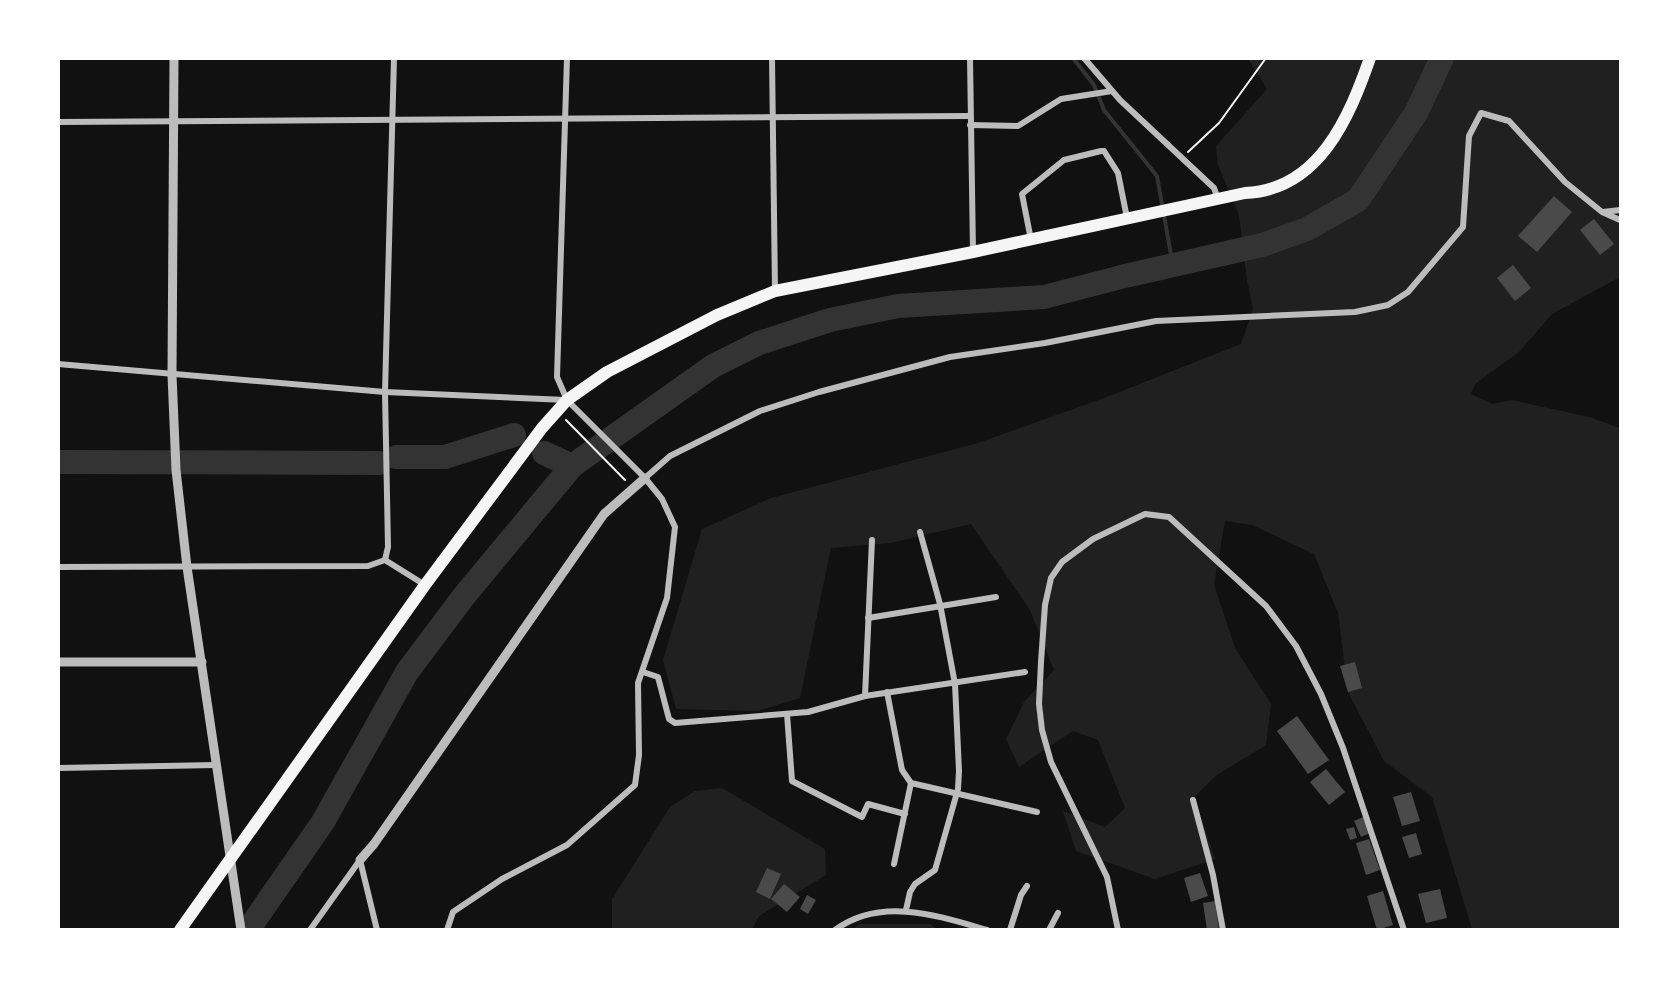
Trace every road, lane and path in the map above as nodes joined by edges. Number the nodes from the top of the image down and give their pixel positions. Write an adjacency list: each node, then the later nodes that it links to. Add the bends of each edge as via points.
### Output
1 (174, 58): 15 (street)
2 (394, 58): 13 (street)
3 (567, 58): 12 (street)
4 (772, 58): 11 (street)
5 (970, 58): 10 (street)
6 (1084, 58): 9 (street)
7 (1266, 58): 17 (path, via 1219,123)
8 (1370, 58): 18 (highway, via 1352,109 1322,154 1273,190)
9 (1112, 91): 16 (street, via 1061,99 1018,126); 17 (street)
10 (970, 116): 11 (street); 16 (street)
11 (772, 117): 12 (street); 25 (street)
12 (563, 119): 13 (street); 29 (street, via 557,377)
13 (392, 120): 15 (street); 28 (street)
14 (58, 122): 15 (street)
15 (175, 122): 27 (street)
16 (970, 125): 24 (street)
17 (1183, 159): 18 (street, via 1214,188)
18 (1218, 200): 21 (highway)
19 (1620, 210): 20 (street)
20 (1602, 212): 22 (street); 31 (street, via 1565,182 1509,121 1481,113 1469,136 1462,227 1408,292 1388,305 1355,312 1156,321 950,357 750,415 670,456)
21 (1127, 219): 23 (highway); 23 (street, via 1118,173 1101,151 1064,160 1022,194)
22 (1620, 220)
23 (1031, 240): 24 (highway)
24 (973, 252): 25 (highway)
25 (775, 291): 29 (highway, via 717,315 606,372)
26 (58, 364): 27 (street)
27 (172, 375): 28 (street); 37 (street, via 176,470)
28 (385, 392): 29 (street); 35 (street)
29 (567, 400): 31 (street); 38 (highway)
30 (566, 420): 32 (path)
31 (645, 478): 44 (street, via 662,499 675,527 667,598); 58 (street, via 604,514)
32 (627, 482)
33 (920, 532): 40 (street)
34 (872, 540): 41 (street)
35 (385, 560): 37 (street, via 368,566); 38 (street)
36 (58, 567): 37 (street)
37 (187, 567): 43 (street)
38 (425, 585): 57 (highway)
39 (996, 597): 40 (street)
40 (940, 606): 41 (street); 46 (street)
41 (868, 618): 48 (street)
42 (58, 662): 43 (street)
43 (202, 662): 50 (street)
44 (643, 672): 49 (street, via 658,677 669,719 675,723); 67 (street, via 638,683 639,755 635,785 567,845 502,879 453,912)
45 (1025, 672): 46 (street)
46 (955, 684): 47 (street); 53 (street)
47 (887, 692): 48 (street); 52 (street, via 902,770)
48 (865, 696): 49 (street, via 818,710)
49 (787, 714): 56 (street, via 792,781 862,817 868,804)
50 (216, 765): 51 (street); 57 (street)
51 (58, 768)
52 (911, 783): 53 (street); 56 (street)
53 (957, 794): 55 (street); 61 (street, via 935,870 915,884)
54 (1193, 800): 73 (street)
55 (1037, 812)
56 (905, 814): 59 (street)
57 (232, 858): 63 (highway); 64 (street)
58 (360, 860): 65 (street); 66 (street)
59 (894, 864)
60 (1027, 886): 70 (street)
61 (906, 910): 68 (street, via 871,914 844,923); 69 (street, via 944,916)
62 (1058, 913): 71 (street)
63 (180, 930)
64 (240, 930)
65 (310, 930)
66 (377, 930)
67 (447, 930)
68 (836, 930)
69 (987, 930)
70 (1010, 930)
71 (1049, 930)
72 (1118, 930): 74 (street, via 1107,878 1052,762 1042,730 1041,662 1045,605 1051,578 1062,562 1093,539 1145,514 1169,517 1266,606 1296,646 1343,748)
73 (1223, 930)
74 (1404, 930)

